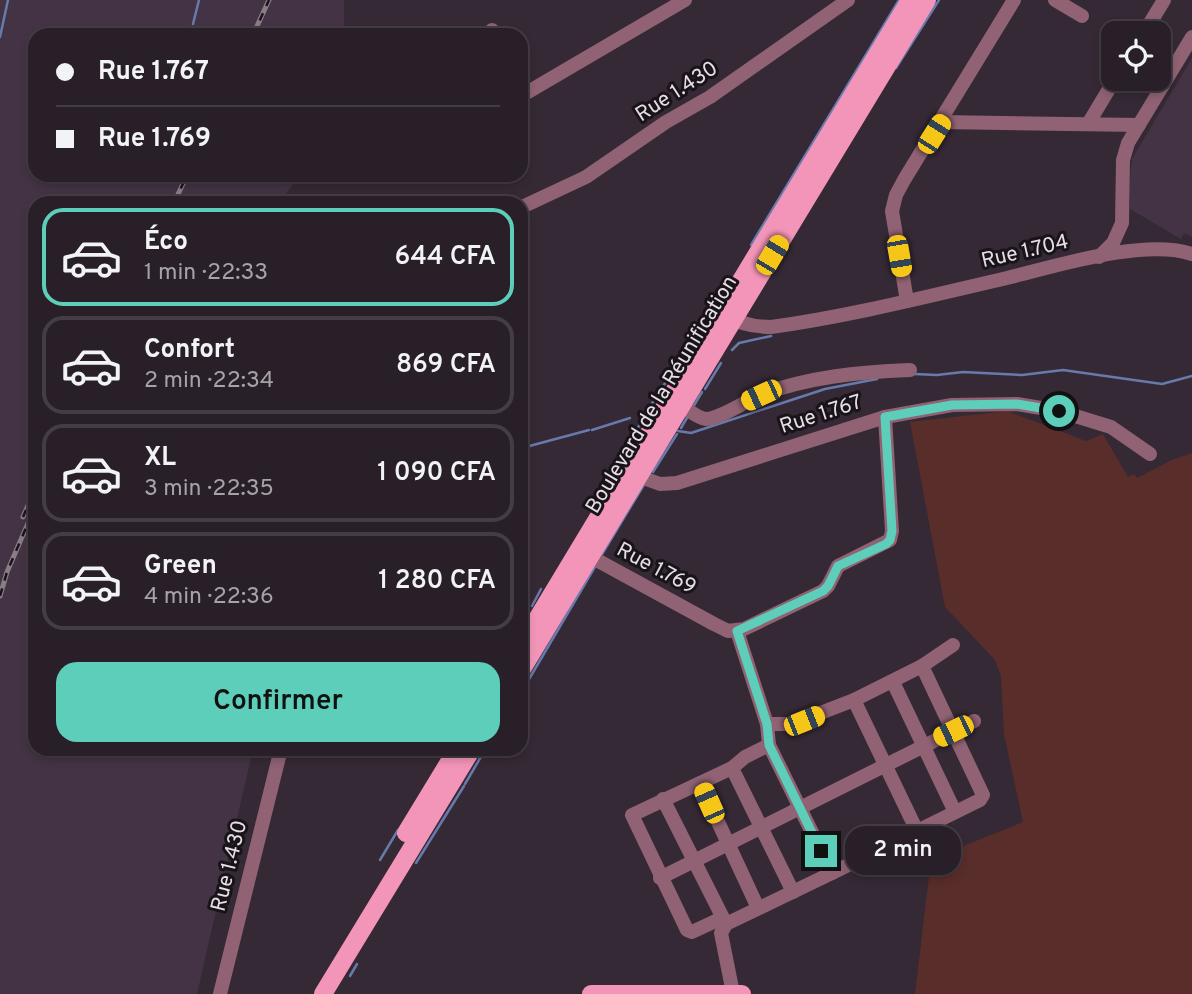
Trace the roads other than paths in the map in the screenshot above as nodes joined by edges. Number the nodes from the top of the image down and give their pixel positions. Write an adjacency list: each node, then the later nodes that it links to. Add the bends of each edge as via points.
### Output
1 (685, 0): 11 (street)
2 (848, 0): 16 (street, Rue 1.430, via 586,177)
3 (911, 0): 20 (main road)
4 (927, 0): 20 (main road, Boulevard de la Réunification)
5 (1014, 0): 13 (street)
6 (1055, 0): 8 (street)
7 (1164, 0): 9 (street)
8 (1082, 16)
9 (1151, 21)
10 (1192, 37): 15 (street, Rue 1.704)
11 (528, 89)
12 (1108, 91): 14 (street)
13 (941, 122): 14 (street); 19 (street, via 893,203)
14 (1088, 124): 15 (street)
15 (1139, 125): 18 (street, Rue 1.704, via 1123,160 1122,223 1114,243)
16 (528, 204)
17 (1192, 254): 18 (street, via 1163,249)
18 (1099, 257): 19 (street, Rue 1.704)
19 (907, 301): 20 (street, Rue 1.704, via 771,327)
20 (727, 316): 22 (main road, Boulevard de la Réunification); 25 (main road)
21 (909, 370): 22 (street, via 811,380 761,395 708,419)
22 (682, 406): 25 (main road, Boulevard de la Réunification)
23 (885, 417): 24 (street, Rue 1.767, via 952,405 1017,404 1111,427); 25 (street, Rue 1.767, via 677,483 660,484); 27 (street, via 890,540 838,566 823,591)
24 (1150, 454)
25 (633, 474): 26 (main road, Boulevard de la Réunification)
26 (584, 554): 27 (street, Rue 1.769, via 714,624); 28 (main road); 30 (main road, Boulevard de la Réunification)
27 (737, 631): 35 (street)
28 (528, 635)
29 (953, 645): 31 (street)
30 (528, 657)
31 (922, 666): 32 (street); 36 (street)
32 (893, 682): 33 (street); 38 (street)
33 (854, 700): 35 (street, via 792,724); 42 (street)
34 (974, 721): 36 (street)
35 (767, 724): 37 (street)
36 (953, 731): 38 (street); 47 (street, via 983,795)
37 (769, 745): 43 (street); 46 (street)
38 (922, 746): 42 (street); 47 (street)
39 (279, 756): 60 (street, Rue 1.430)
40 (453, 756): 61 (main road)
41 (468, 756): 57 (main road)
42 (885, 765): 46 (street); 49 (street)
43 (732, 768): 44 (street); 48 (street)
44 (700, 783): 45 (street); 50 (street)
45 (663, 799): 51 (street); 53 (street, via 632,818)
46 (800, 807): 48 (street); 52 (street)
47 (955, 812): 49 (street)
48 (761, 827): 50 (street); 54 (street)
49 (917, 831): 52 (street)
50 (728, 844): 51 (street); 55 (street)
51 (693, 862): 53 (street); 56 (street)
52 (832, 873): 54 (street)
53 (660, 878): 56 (street, via 689,932)
54 (793, 892): 55 (street)
55 (758, 908): 56 (street)
56 (724, 921): 59 (street, via 721,933)
57 (330, 989)
58 (627, 993): 59 (main road); 62 (main road)
59 (733, 993): 63 (main road)
60 (220, 994)
61 (309, 994)
62 (591, 994)
63 (742, 994)

